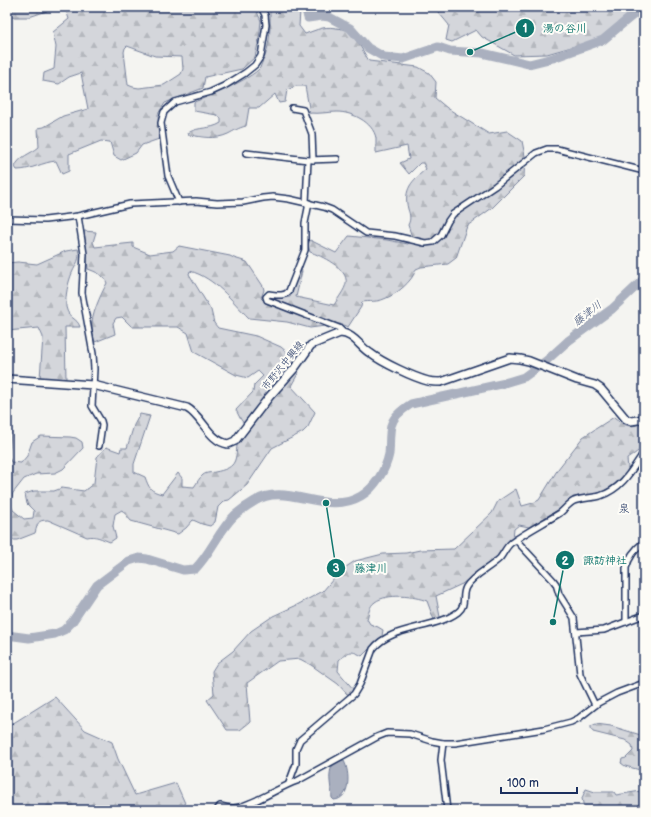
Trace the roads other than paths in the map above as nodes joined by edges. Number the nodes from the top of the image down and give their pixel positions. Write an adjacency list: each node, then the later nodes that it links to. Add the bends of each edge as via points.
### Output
1 (261, 7): 7 (street, via 266,25 261,56 255,65 224,86 175,102 164,112 161,123 168,176)
2 (292, 108): 5 (street, via 303,110 307,119 312,134)
3 (246, 153): 5 (street)
4 (337, 158): 5 (street)
5 (311, 160): 8 (street)
6 (644, 171): 8 (street, via 558,149 547,149 536,153 495,186 453,214 441,235 433,242 426,243 366,233 332,210)
7 (179, 202): 8 (street, via 243,202 272,198); 9 (street, via 130,204)
8 (308, 203): 11 (street, via 305,250 289,291 287,294 269,294 266,297 271,302 338,328)
9 (78, 216): 10 (street, via 45,220); 13 (street, via 84,254 82,293 93,354)
10 (7, 219)
11 (344, 333): 13 (main road, 市野沢中興線, via 311,345 235,441 228,444 221,442 208,431 196,414 187,408); 14 (main road, via 350,335 370,354 430,382 441,382 510,358 529,361 595,385 626,419)
12 (7, 379): 13 (main road, 市野沢中興線)
13 (93, 385): 15 (street, via 92,406 102,421)
14 (644, 419)
15 (99, 446)
16 (644, 452): 17 (street, via 627,477 613,490 575,500 561,512)
17 (516, 540): 21 (street, via 553,580 561,598 571,611); 25 (street, via 501,557 466,587 464,604 459,612 388,638 376,645 354,694 300,740 296,749 296,764)
18 (644, 542): 20 (street, via 628,559)
19 (644, 615): 20 (street)
20 (626, 622): 21 (street, via 604,630)
21 (576, 632): 23 (street, via 580,674)
22 (644, 683): 23 (street)
23 (595, 705): 24 (street, via 571,722 490,738)
24 (443, 743): 25 (street, via 410,734 387,733); 29 (street, via 441,760)
25 (289, 783): 26 (street)
26 (251, 803): 27 (street, via 234,808 220,806); 28 (street)
27 (217, 810)
28 (253, 810)
29 (447, 810)

